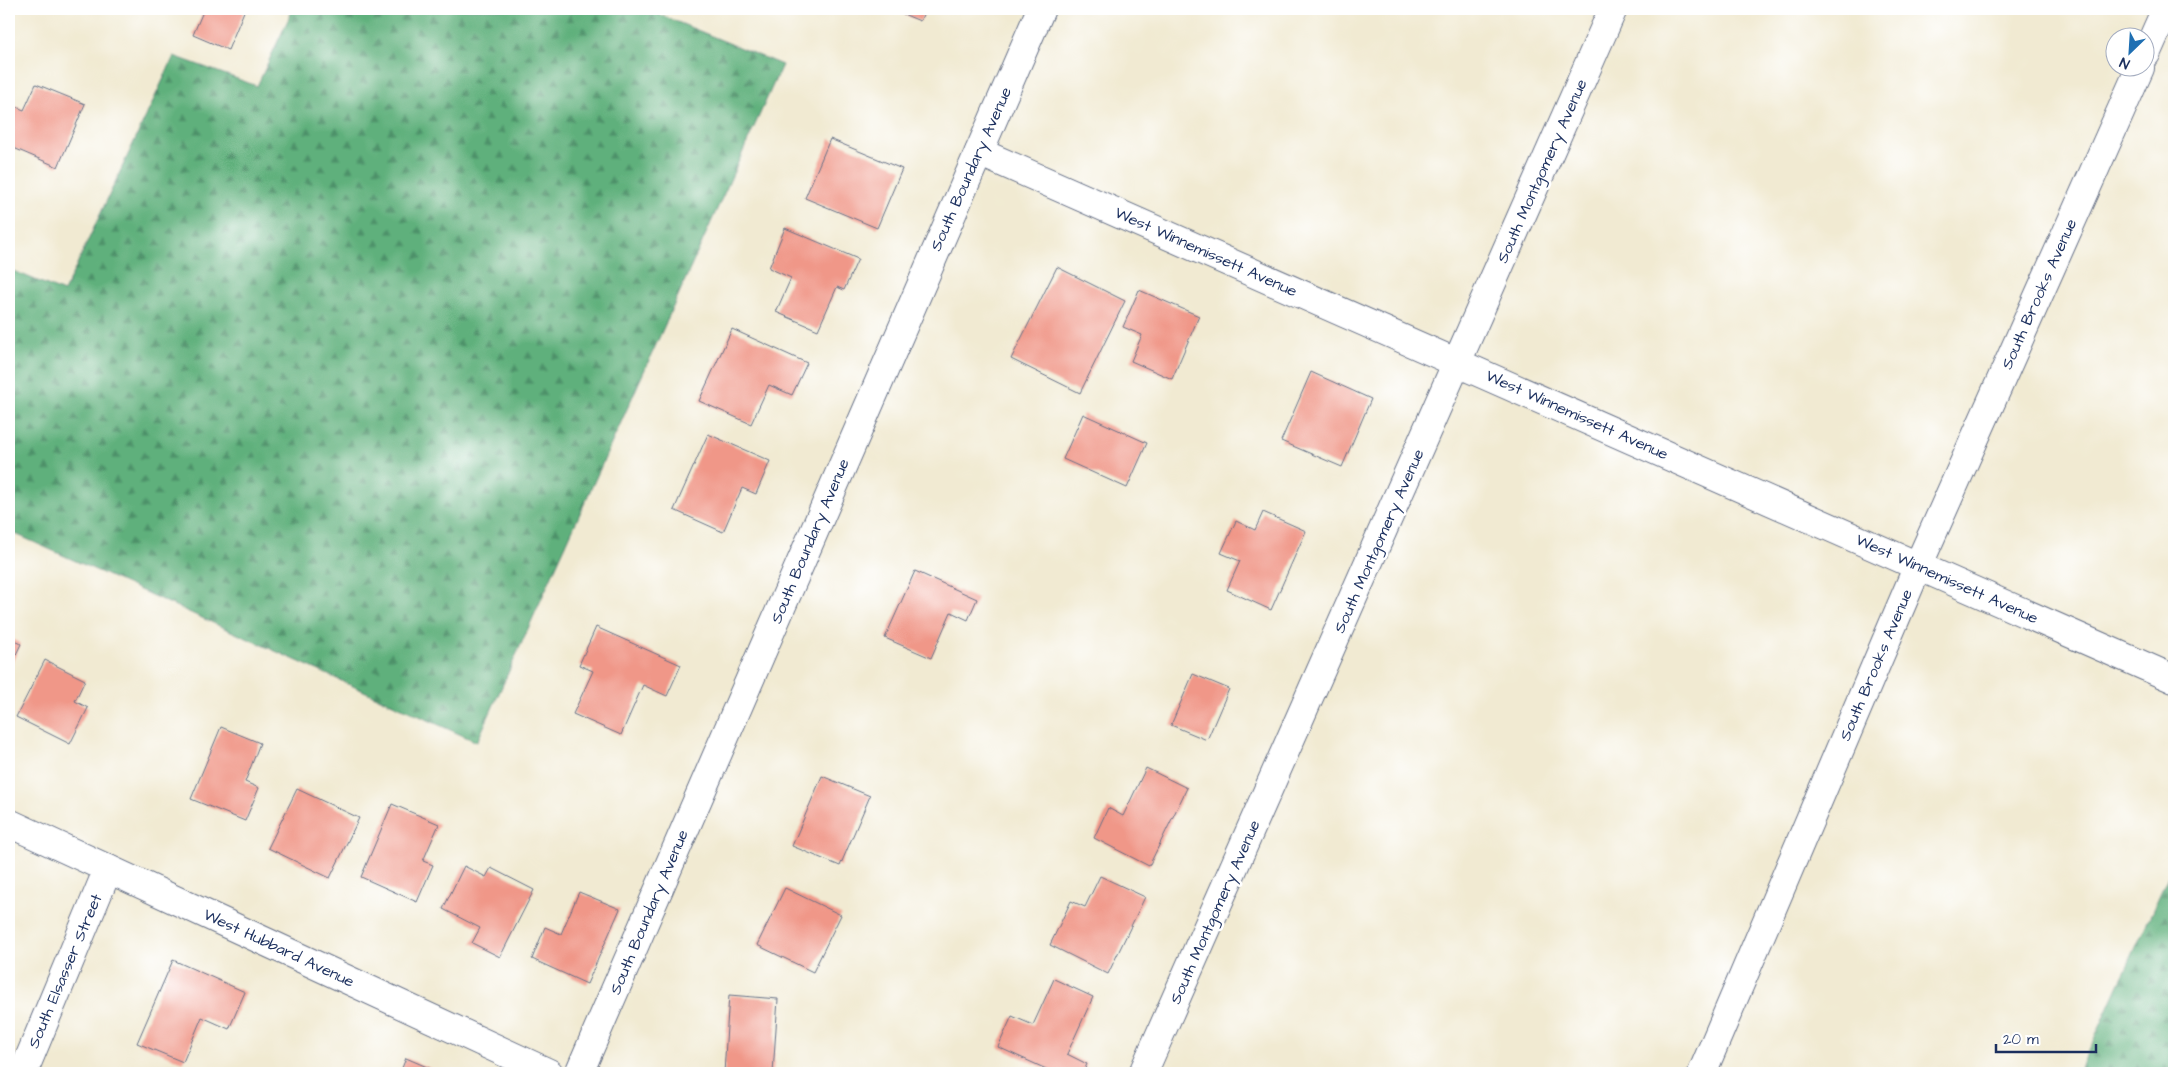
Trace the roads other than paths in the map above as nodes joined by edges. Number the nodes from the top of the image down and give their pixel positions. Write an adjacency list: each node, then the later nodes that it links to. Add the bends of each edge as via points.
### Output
1 (1041, 9): 6 (street, South Boundary Avenue)
2 (1612, 9): 7 (street, South Montgomery Avenue)
3 (2166, 9): 4 (street)
4 (2156, 32)
5 (2136, 78): 8 (street, South Brooks Avenue)
6 (979, 152): 7 (street, West Winnemissett Avenue); 14 (street, South Boundary Avenue)
7 (1458, 363): 8 (street, West Winnemissett Avenue); 15 (street, South Montgomery Avenue)
8 (1918, 566): 9 (street, West Winnemissett Avenue); 16 (street, South Brooks Avenue)
9 (2174, 679)
10 (9, 823): 11 (street, West Hubbard Avenue)
11 (108, 869): 12 (street, South Elsasser Street); 13 (street, West Hubbard Avenue)
12 (23, 1073)
13 (549, 1073)
14 (579, 1073)
15 (1143, 1073)
16 (1702, 1073)

